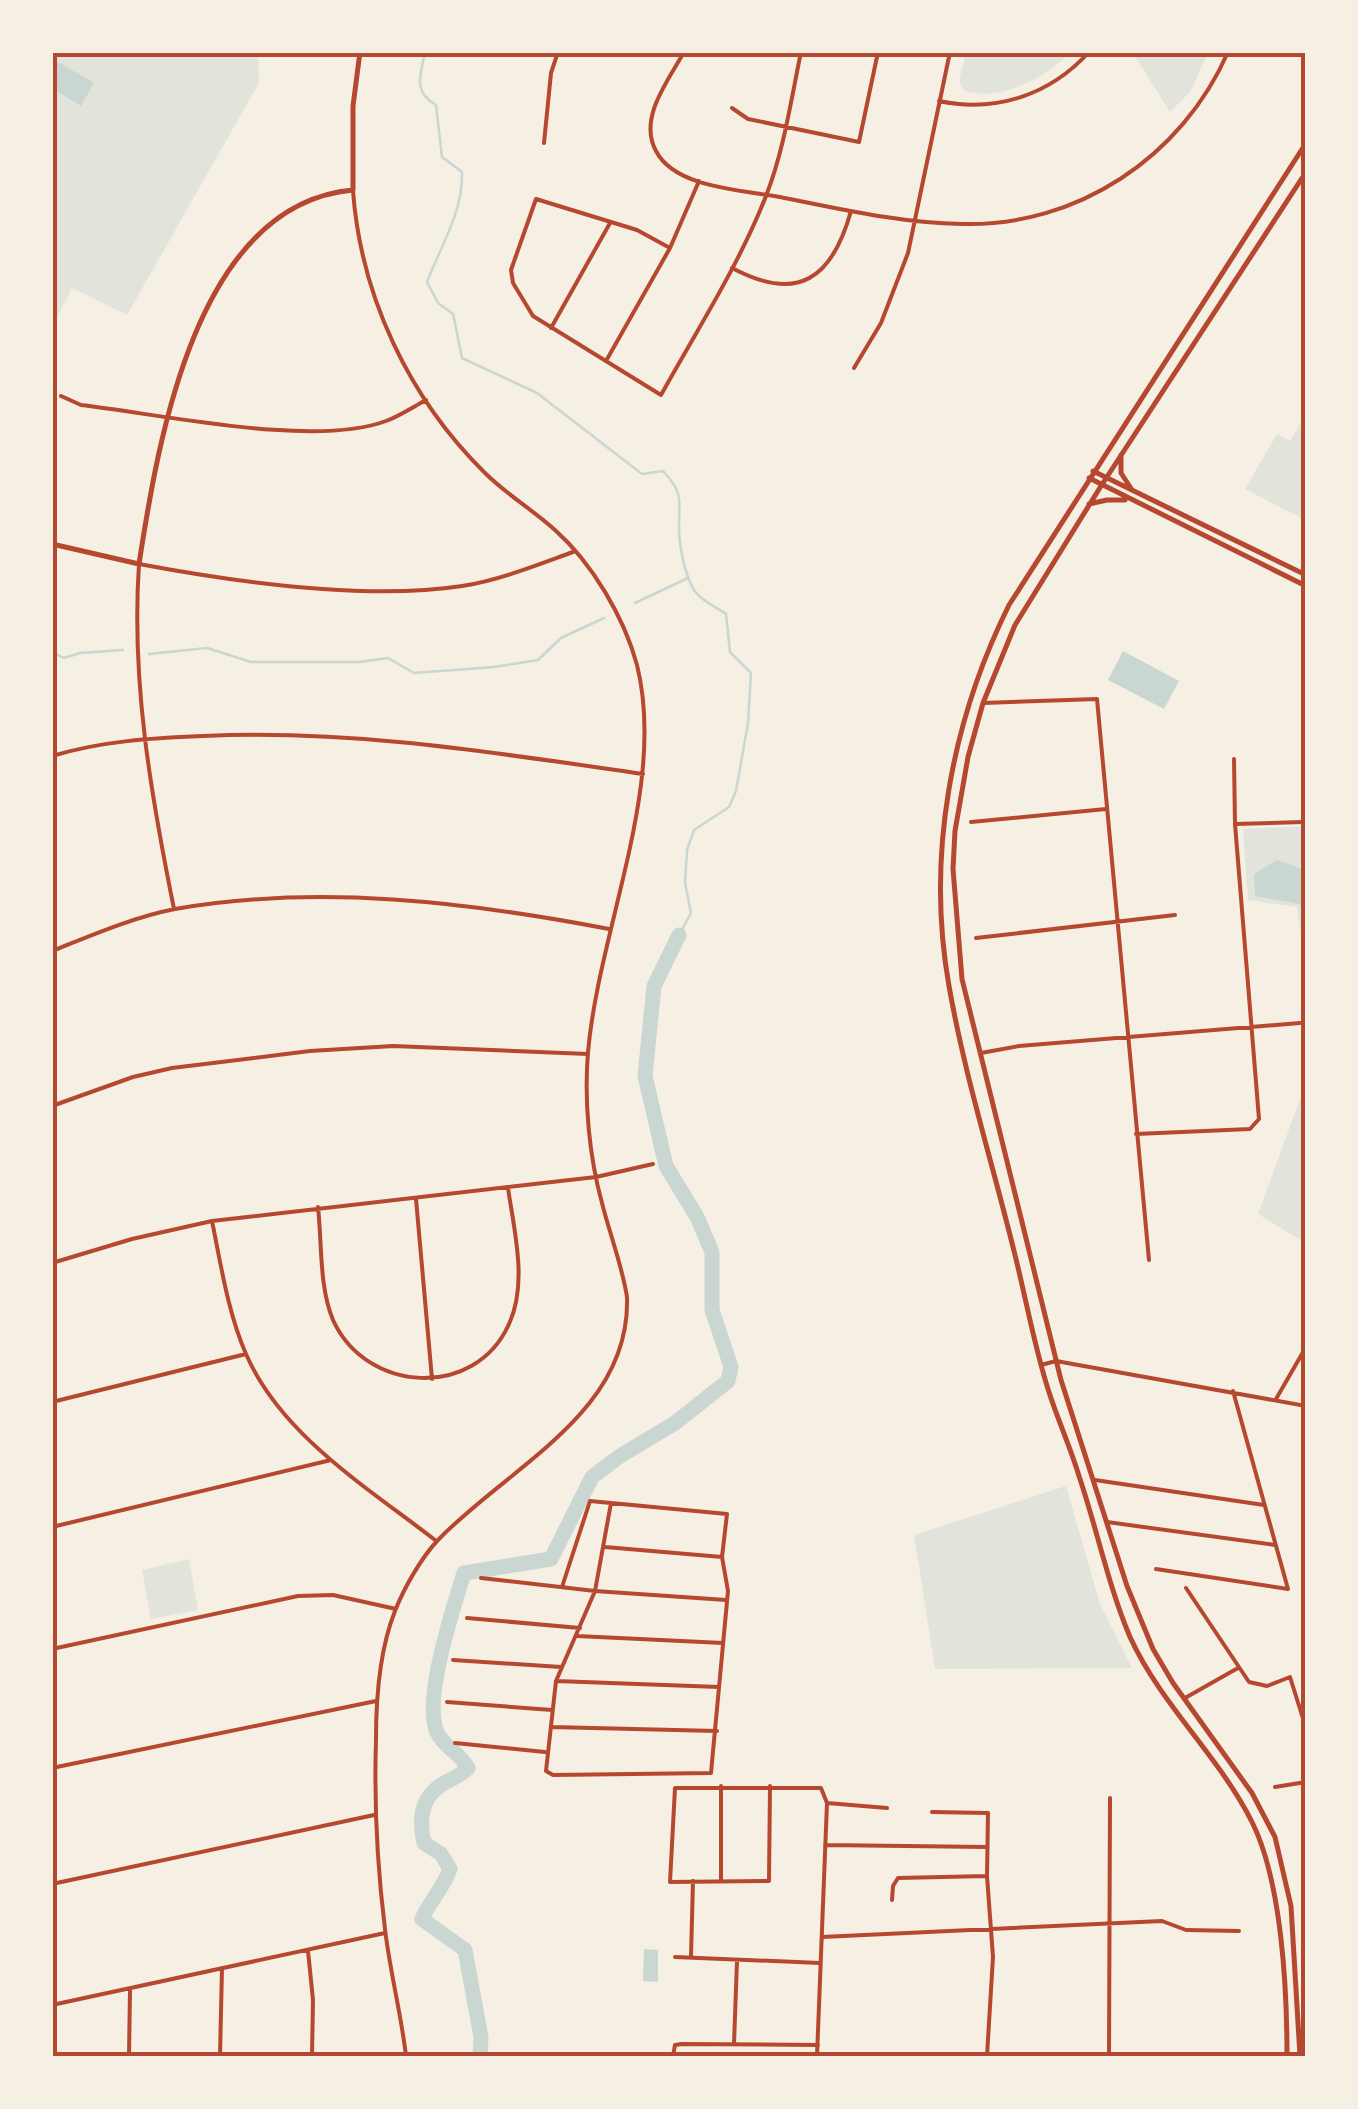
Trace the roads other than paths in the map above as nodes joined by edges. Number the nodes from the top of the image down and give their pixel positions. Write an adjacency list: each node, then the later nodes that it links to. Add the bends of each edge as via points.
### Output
1 (360, 52): 16 (main road)
2 (558, 52): 12 (street)
3 (684, 52): 15 (street, via 654,107 652,141 678,175)
4 (801, 52): 11 (street)
5 (878, 52): 11 (street, via 859,142)
6 (950, 52): 9 (street)
7 (1089, 52): 9 (street, via 1065,76 1021,98 976,106)
8 (1228, 52): 19 (street, via 1173,137 1101,191 1014,220)
9 (939, 102): 19 (street)
10 (732, 108): 11 (street, via 748,119)
11 (786, 127): 17 (street)
12 (544, 143)
13 (1306, 143): 30 (main road)
14 (1306, 172): 29 (main road)
15 (700, 181): 17 (street); 21 (street)
16 (354, 190): 27 (street, via 368,280 390,339); 28 (main road, via 292,209 246,250 196,333)
17 (767, 195): 18 (street); 22 (street)
18 (851, 211): 19 (street); 22 (street, via 833,259 809,278 777,285)
19 (917, 220): 25 (street, via 881,323)
20 (611, 222): 21 (street); 23 (street); 23 (street, via 536,198 511,270 532,316)
21 (670, 248): 24 (street)
22 (732, 268): 24 (street, via 661,394)
23 (551, 328): 24 (street)
24 (606, 362)
25 (854, 368)
26 (62, 396): 28 (street, via 82,405)
27 (426, 400): 28 (street, via 385,422 341,429 289,430); 40 (street, via 481,469)
28 (167, 415): 41 (main road)
29 (1121, 455): 32 (main road); 34 (main road, via 1122,475)
30 (1093, 471): 31 (main road); 32 (main road)
31 (1088, 478): 33 (main road); 77 (main road, via 1010,605 972,695 955,756 942,866 948,983)
32 (1106, 479): 33 (main road); 34 (main road)
33 (1100, 486): 35 (main road); 36 (main road)
34 (1134, 493): 37 (main road)
35 (1127, 500): 36 (main road); 38 (main road)
36 (1089, 504): 44 (main road, via 1024,608)
37 (1214, 532): 38 (main road); 42 (main road)
38 (1210, 540): 43 (main road)
39 (52, 544): 41 (main road)
40 (574, 552): 41 (street, via 500,578 436,589 261,582); 48 (street, via 617,616 636,662 646,725)
41 (138, 564): 45 (street, via 136,661)
42 (1306, 575)
43 (1306, 586)
44 (982, 703): 49 (street, via 1097,700); 62 (main road, via 959,803 953,869 962,980)
45 (145, 738): 46 (street); 48 (street, via 327,735); 53 (street)
46 (53, 755)
47 (1234, 759): 52 (street)
48 (644, 774): 56 (street)
49 (1108, 809): 50 (street); 55 (street)
50 (971, 822)
51 (1303, 822): 52 (street)
52 (1235, 824): 60 (street)
53 (174, 910): 56 (street, via 293,898 363,899); 58 (street)
54 (1174, 915): 55 (street)
55 (1118, 922): 57 (street); 61 (street)
56 (609, 929): 63 (street)
57 (976, 938)
58 (52, 951)
59 (1300, 1022): 60 (street)
60 (1252, 1027): 61 (street); 65 (street, via 1256,1124)
61 (1129, 1037): 62 (street); 65 (street)
62 (979, 1053): 76 (main road)
63 (588, 1054): 64 (street, via 393,1046 310,1051 172,1068); 67 (street)
64 (52, 1106)
65 (1136, 1134): 72 (street)
66 (654, 1164): 67 (street)
67 (596, 1177): 68 (street); 89 (street, via 627,1298 622,1351 595,1400)
68 (508, 1188): 69 (street); 78 (street, via 518,1274 509,1326 471,1366)
69 (416, 1199): 70 (street); 78 (street)
70 (318, 1206): 71 (street); 78 (street, via 327,1299 340,1333 376,1368)
71 (212, 1221): 73 (street); 75 (street)
72 (1149, 1260)
73 (52, 1263)
74 (1306, 1346): 80 (street)
75 (246, 1354): 81 (street); 83 (street, via 295,1424)
76 (1056, 1361): 77 (street); 79 (street); 84 (main road)
77 (1041, 1365): 161 (main road, via 1137,1652 1243,1806 1264,1852 1277,1911)
78 (432, 1379)
79 (1233, 1391): 80 (street); 86 (street)
80 (1276, 1400): 82 (street)
81 (52, 1402)
82 (1306, 1406)
83 (331, 1460): 88 (street); 89 (street)
84 (1095, 1480): 86 (street); 87 (main road)
85 (611, 1503): 91 (street); 92 (street, via 727,1514); 95 (street, via 587,1504)
86 (1264, 1504): 90 (street)
87 (1107, 1522): 90 (street); 110 (main road, via 1143,1627)
88 (52, 1527)
89 (436, 1541): 99 (street)
90 (1275, 1545): 93 (street, via 1288,1589)
91 (605, 1547): 92 (street); 97 (street)
92 (722, 1557): 98 (street)
93 (1156, 1569)
94 (481, 1578): 95 (street)
95 (562, 1588): 97 (street)
96 (1186, 1588): 107 (street)
97 (595, 1591): 98 (street); 101 (street)
98 (726, 1600): 103 (street)
99 (396, 1609): 104 (street, via 333,1595 298,1596); 111 (street)
100 (466, 1618): 101 (street)
101 (580, 1628): 102 (street)
102 (578, 1636): 103 (street); 106 (street)
103 (723, 1643): 109 (street)
104 (52, 1649)
105 (452, 1660): 106 (street)
106 (562, 1667): 108 (street)
107 (1238, 1668): 110 (street); 115 (street, via 1255,1686 1290,1677)
108 (556, 1681): 109 (street); 113 (street)
109 (718, 1687): 116 (street)
110 (1184, 1698): 147 (main road, via 1246,1783 1275,1837 1287,1880)
111 (376, 1700): 119 (street); 128 (street)
112 (446, 1702): 113 (street)
113 (552, 1710): 114 (street)
114 (550, 1726): 116 (street); 118 (street)
115 (1306, 1728)
116 (716, 1731): 118 (street, via 708,1774 553,1775)
117 (455, 1743): 118 (street)
118 (546, 1752)
119 (52, 1768)
120 (1306, 1782): 123 (street)
121 (722, 1786): 122 (street); 132 (street, via 675,1788 670,1882); 133 (street)
122 (770, 1786): 125 (street, via 821,1788); 133 (street, via 769,1881)
123 (1275, 1787)
124 (1110, 1798): 136 (street)
125 (827, 1803): 126 (street); 129 (street)
126 (887, 1808)
127 (932, 1812): 130 (street, via 988,1813)
128 (374, 1815): 134 (street); 139 (street)
129 (825, 1845): 130 (street); 140 (street)
130 (987, 1847): 131 (street)
131 (987, 1876): 135 (street, via 898,1878); 137 (street)
132 (692, 1881): 133 (street); 143 (street)
133 (721, 1881)
134 (52, 1884)
135 (892, 1900)
136 (1110, 1923): 137 (street); 138 (street, via 1162,1921 1186,1930); 160 (street)
137 (990, 1929): 140 (street); 159 (street)
138 (1239, 1932)
139 (385, 1933): 141 (street); 156 (street)
140 (822, 1937): 145 (street)
141 (308, 1950): 146 (street); 155 (street)
142 (675, 1956): 143 (street)
143 (691, 1957): 144 (street)
144 (737, 1961): 145 (street); 151 (street)
145 (820, 1963): 152 (street)
146 (222, 1968): 149 (street); 154 (street)
147 (1296, 1974): 148 (street); 162 (main road)
148 (1306, 1975)
149 (130, 1989): 150 (street); 153 (street)
150 (52, 2005)
151 (734, 2044): 152 (street); 157 (street, via 674,2045)
152 (818, 2045): 158 (street)
153 (129, 2056)
154 (220, 2056)
155 (312, 2056)
156 (406, 2056)
157 (673, 2056)
158 (818, 2056)
159 (987, 2056)
160 (1109, 2056)
161 (1287, 2056)
162 (1300, 2056)

